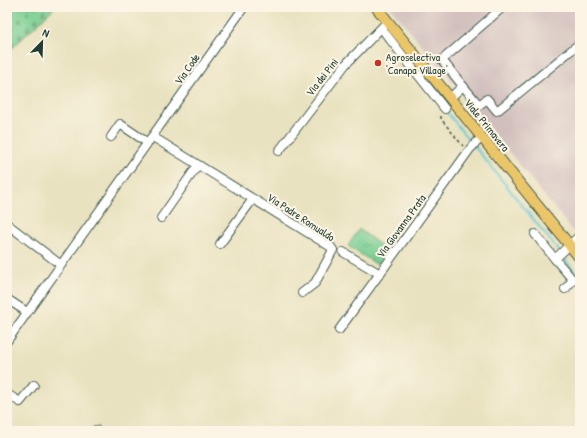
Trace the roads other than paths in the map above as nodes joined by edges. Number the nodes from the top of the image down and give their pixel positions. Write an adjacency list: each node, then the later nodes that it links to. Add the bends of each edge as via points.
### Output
1 (244, 7): 14 (street, Via Code)
2 (376, 7): 4 (main road, Viale Primavera)
3 (503, 7): 9 (street, via 442,60)
4 (388, 21): 7 (main road, Viale Primavera); 15 (street, Via dei Pini, via 345,65)
5 (385, 33): 7 (street)
6 (580, 43): 9 (street, via 497,111 487,99 479,105)
7 (401, 45): 8 (main road, Viale Primavera)
8 (428, 79): 10 (main road, Viale Primavera); 11 (street)
9 (464, 86): 10 (street)
10 (450, 98): 13 (main road, Viale Primavera)
11 (445, 109)
12 (111, 137): 14 (street, via 120,124)
13 (480, 139): 23 (main road, Viale Primavera); 28 (street, Via Giovanna Prata)
14 (151, 140): 16 (street, Via Padre Romualdo); 27 (street, Via Code)
15 (279, 151)
16 (198, 165): 17 (street, Via Padre Romualdo); 18 (street)
17 (253, 199): 22 (street, Via Padre Romualdo); 30 (street, Via Padre Romualdo, via 333,250 315,283)
18 (161, 218)
19 (7, 224): 27 (street)
20 (535, 234): 25 (street)
21 (579, 236): 23 (street)
22 (220, 244)
23 (568, 247): 25 (street); 26 (main road, Viale Primavera)
24 (343, 252): 28 (street)
25 (556, 258): 29 (street, via 573,280)
26 (580, 258)
27 (61, 265): 32 (street, Via Code)
28 (380, 274): 33 (street, Via Giovanna Prata)
29 (565, 289)
30 (302, 293)
31 (7, 299): 32 (street)
32 (27, 312): 34 (street, Via Code)
33 (339, 330)
34 (7, 341)
35 (34, 385): 36 (street, via 20,402)
36 (7, 394)

